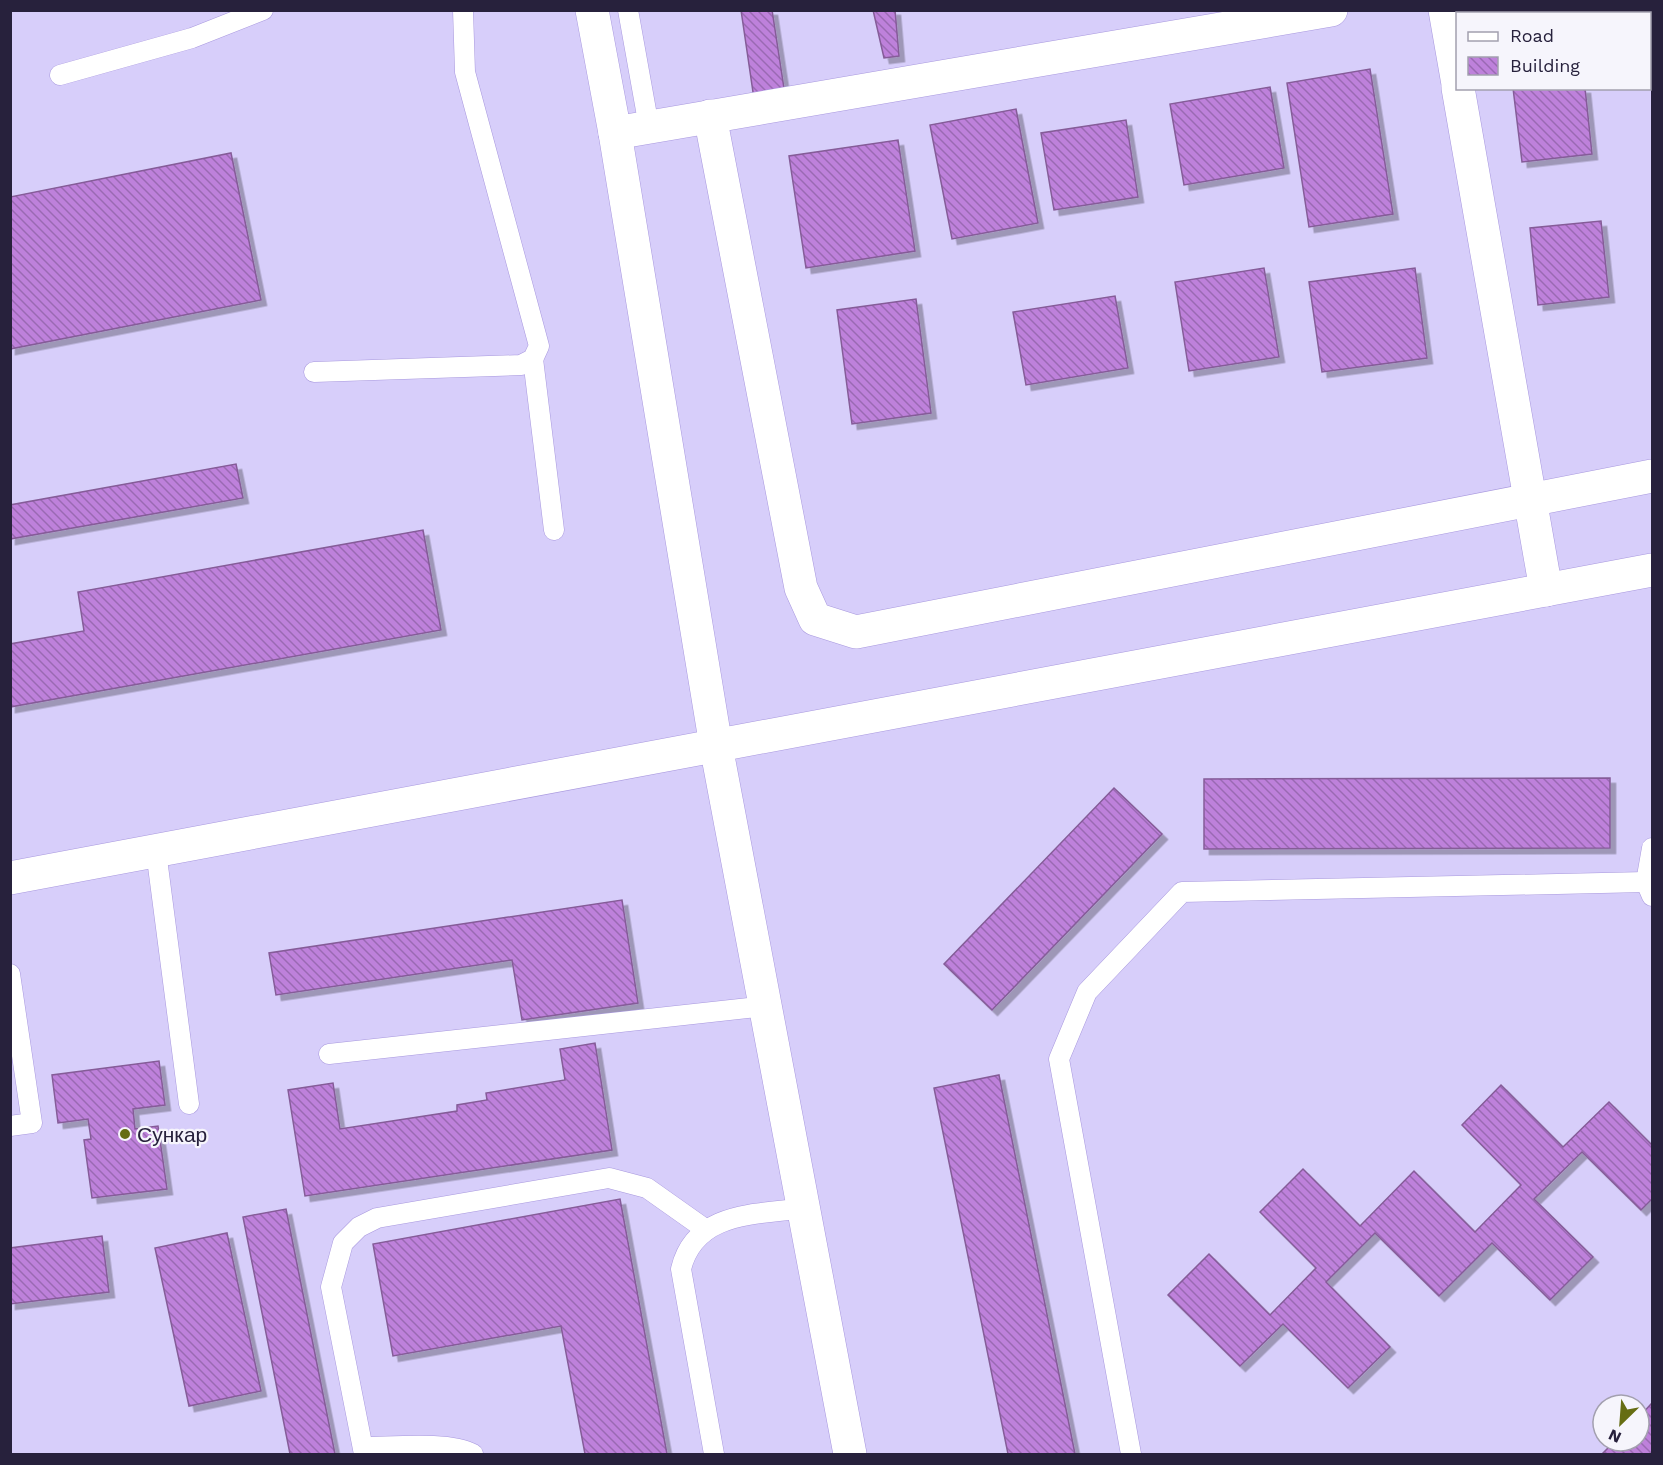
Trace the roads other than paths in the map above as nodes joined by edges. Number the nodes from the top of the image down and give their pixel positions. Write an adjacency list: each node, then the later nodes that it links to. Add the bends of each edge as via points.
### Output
1 (262, 10): 8 (lane, via 192,38)
2 (464, 10): 13 (lane, via 465,72 538,346)
3 (592, 10): 12 (street)
4 (628, 10): 11 (lane)
5 (1331, 10): 10 (street)
6 (1445, 10): 7 (street)
7 (1456, 73)
8 (60, 75)
9 (1458, 90): 16 (street)
10 (710, 116): 11 (street); 16 (street, via 801,588 815,619 856,632)
11 (649, 127): 12 (street)
12 (615, 133): 20 (street)
13 (533, 359): 14 (lane, via 521,365); 17 (lane)
14 (314, 372)
15 (1653, 476): 16 (street)
16 (1530, 498): 19 (street)
17 (554, 530)
18 (1653, 570): 19 (street)
19 (1546, 590): 20 (street)
20 (716, 746): 22 (street); 26 (street)
21 (1653, 848): 24 (lane)
22 (156, 851): 23 (street); 28 (lane)
23 (10, 878)
24 (1649, 889): 36 (lane, via 1182,892 1087,992 1059,1059)
25 (10, 974): 29 (lane, via 32,1124)
26 (766, 1006): 27 (lane); 30 (street)
27 (329, 1054)
28 (189, 1104)
29 (10, 1126)
30 (804, 1208): 31 (lane, via 729,1219); 35 (street)
31 (705, 1229): 32 (lane, via 647,1188 609,1178 377,1218 359,1227 343,1243 331,1287); 34 (lane, via 688,1247 681,1269)
32 (363, 1451): 33 (lane, via 450,1448)
33 (473, 1455)
34 (714, 1455)
35 (850, 1455)
36 (1131, 1455)

